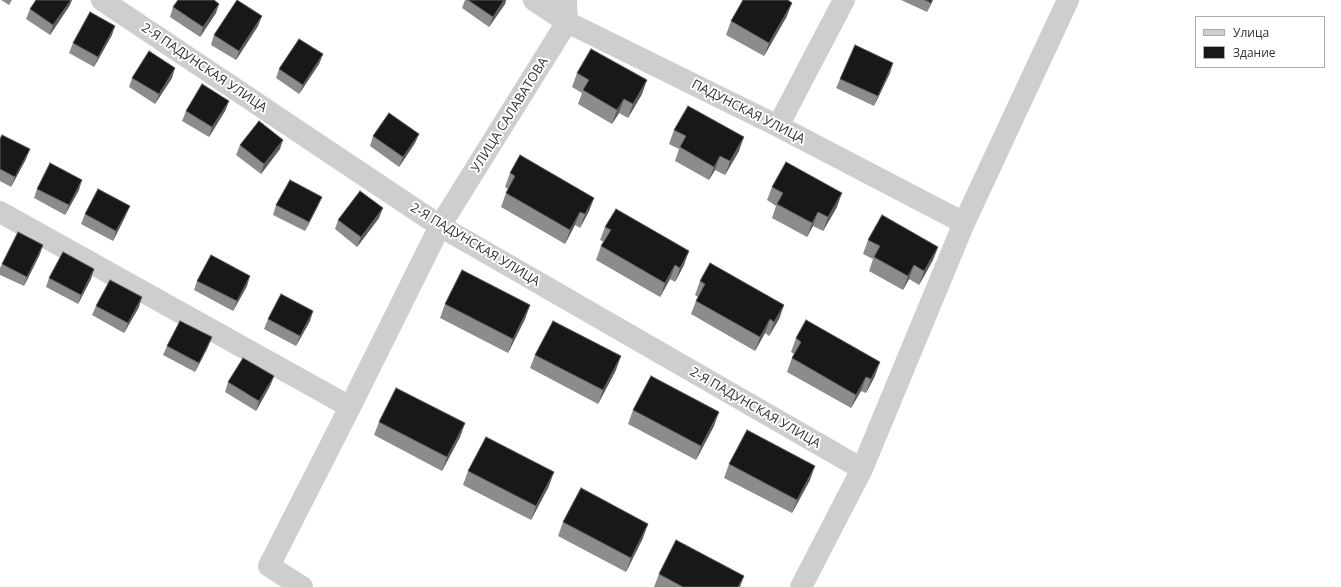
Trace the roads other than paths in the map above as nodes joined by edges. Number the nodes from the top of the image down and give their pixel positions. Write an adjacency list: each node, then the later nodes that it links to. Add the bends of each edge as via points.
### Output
1 (102, 0): 10 (street, 2-Я ПАДУНСКАЯ УЛИЦА)
2 (534, 0): 6 (street, ПАДУНСКАЯ УЛИЦА)
3 (566, 0): 6 (street)
4 (844, 0): 7 (street)
5 (1068, 0): 9 (street)
6 (567, 22): 7 (street, ПАДУНСКАЯ УЛИЦА); 10 (street, УЛИЦА САЛАВАТОВА)
7 (778, 126): 9 (street, ПАДУНСКАЯ УЛИЦА)
8 (0, 212): 11 (street)
9 (964, 223): 12 (street)
10 (440, 226): 11 (street, УЛИЦА САЛАВАТОВА); 12 (street, 2-Я ПАДУНСКАЯ УЛИЦА)
11 (350, 407): 13 (street, УЛИЦА САЛАВАТОВА, via 269,566)
12 (862, 469): 14 (street)
13 (302, 587)
14 (801, 587)

